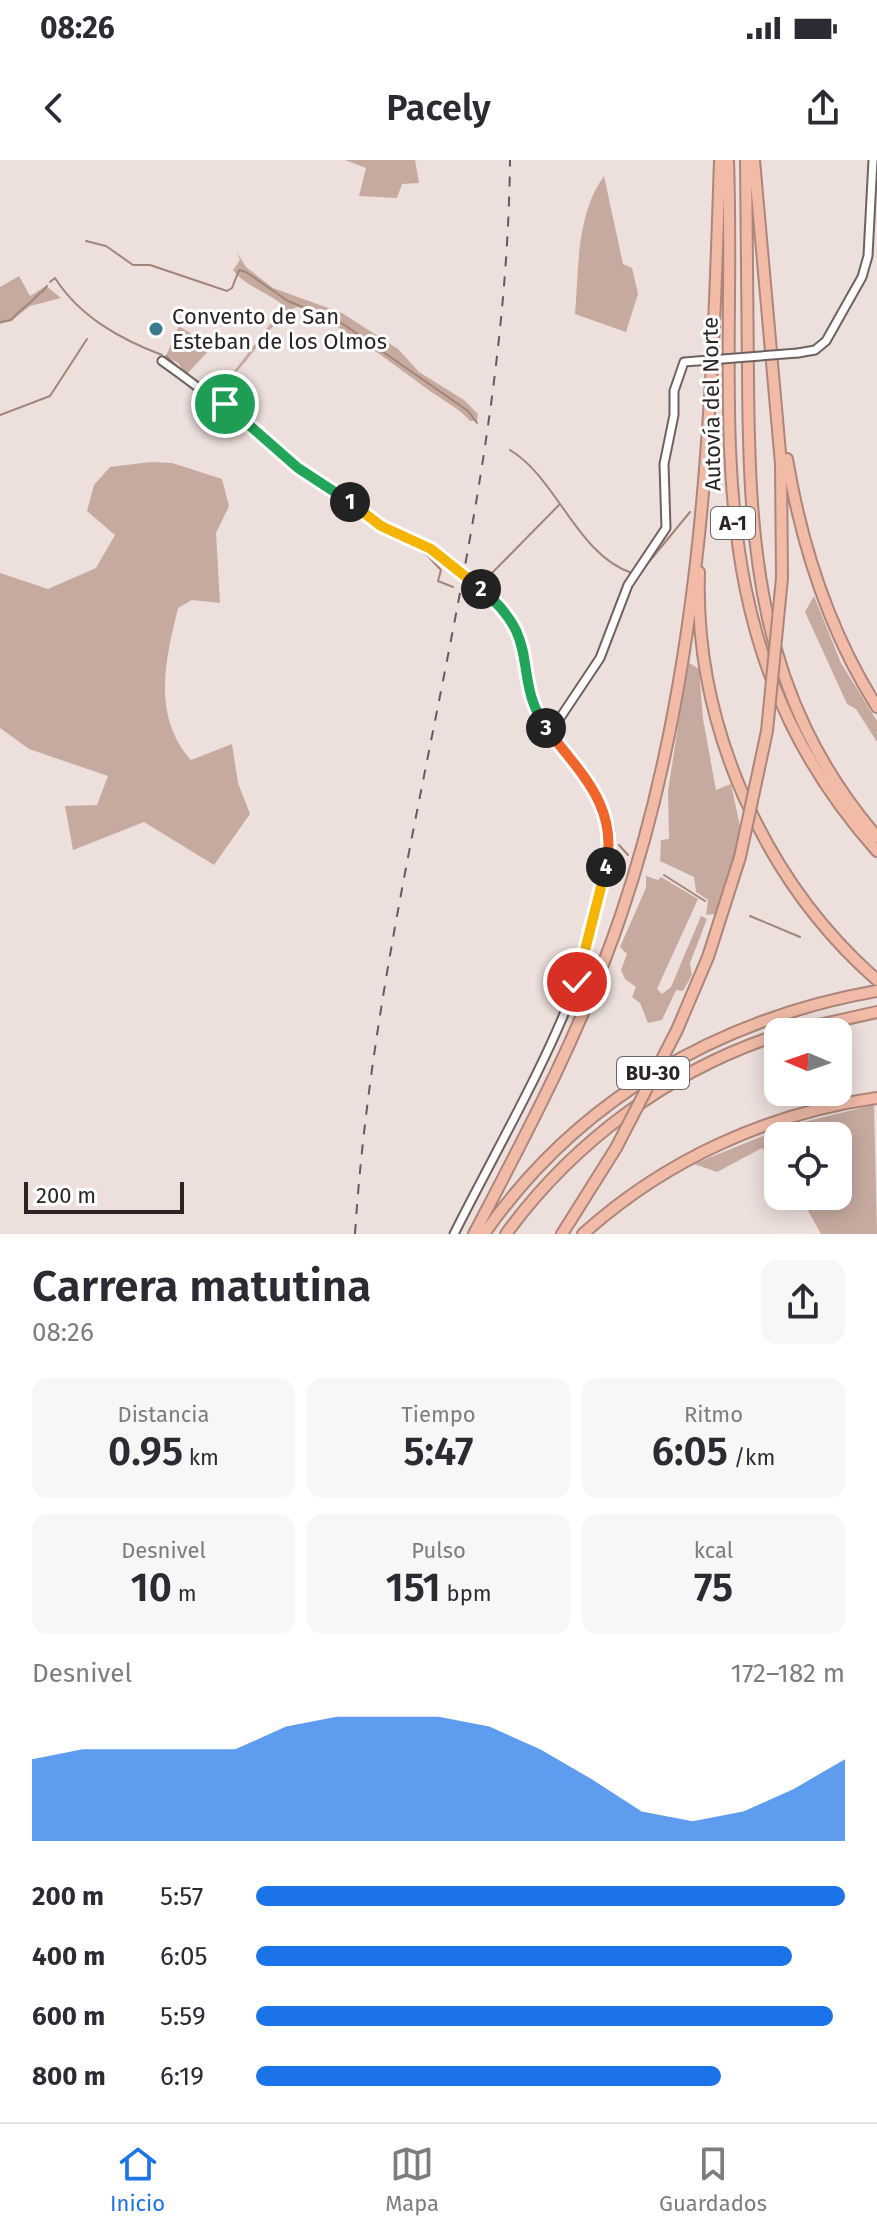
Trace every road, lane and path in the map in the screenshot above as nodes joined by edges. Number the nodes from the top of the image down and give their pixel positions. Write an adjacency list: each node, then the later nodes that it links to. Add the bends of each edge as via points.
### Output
1 (720, 160): 8 (highway)
2 (728, 160): 12 (highway, Autovía del Norte / A-1, via 731,486 744,592 762,657 788,720 831,791)
3 (746, 160): 11 (highway, Autovía del Norte / A-1, via 749,477 760,590 775,652 806,727)
4 (754, 160): 7 (highway)
5 (873, 160): 10 (street, bridge, via 868,256 826,341 798,353 684,362 674,391 663,479 666,528 628,585 600,658)
6 (162, 361): 10 (street, bridge, via 225,404 298,468 381,526 431,549 501,605 523,644 535,708)
7 (776, 385): 9 (highway, via 811,567 837,634); 23 (highway, bridge, via 782,578 767,731 740,857 708,957 677,1030 616,1148)
8 (709, 395): 13 (highway, via 699,610 722,735 745,798 785,873 818,919); 20 (highway, via 679,687 642,846 567,1053)
9 (877, 707)
10 (550, 733): 19 (street, via 604,811 611,835 608,856 585,959 569,1001)
11 (877, 837)
12 (877, 851)
13 (877, 980)
14 (875, 991): 21 (highway, BU-30, via 746,1027 649,1076 566,1139)
15 (873, 1012): 16 (highway)
16 (848, 1018)
17 (764, 1041): 22 (highway, BU-30, via 693,1071 633,1108 560,1170)
18 (877, 1098): 24 (highway, via 791,1116 723,1142 640,1188)
19 (454, 1234)
20 (474, 1234)
21 (484, 1234)
22 (506, 1234)
23 (562, 1234)
24 (583, 1234)

